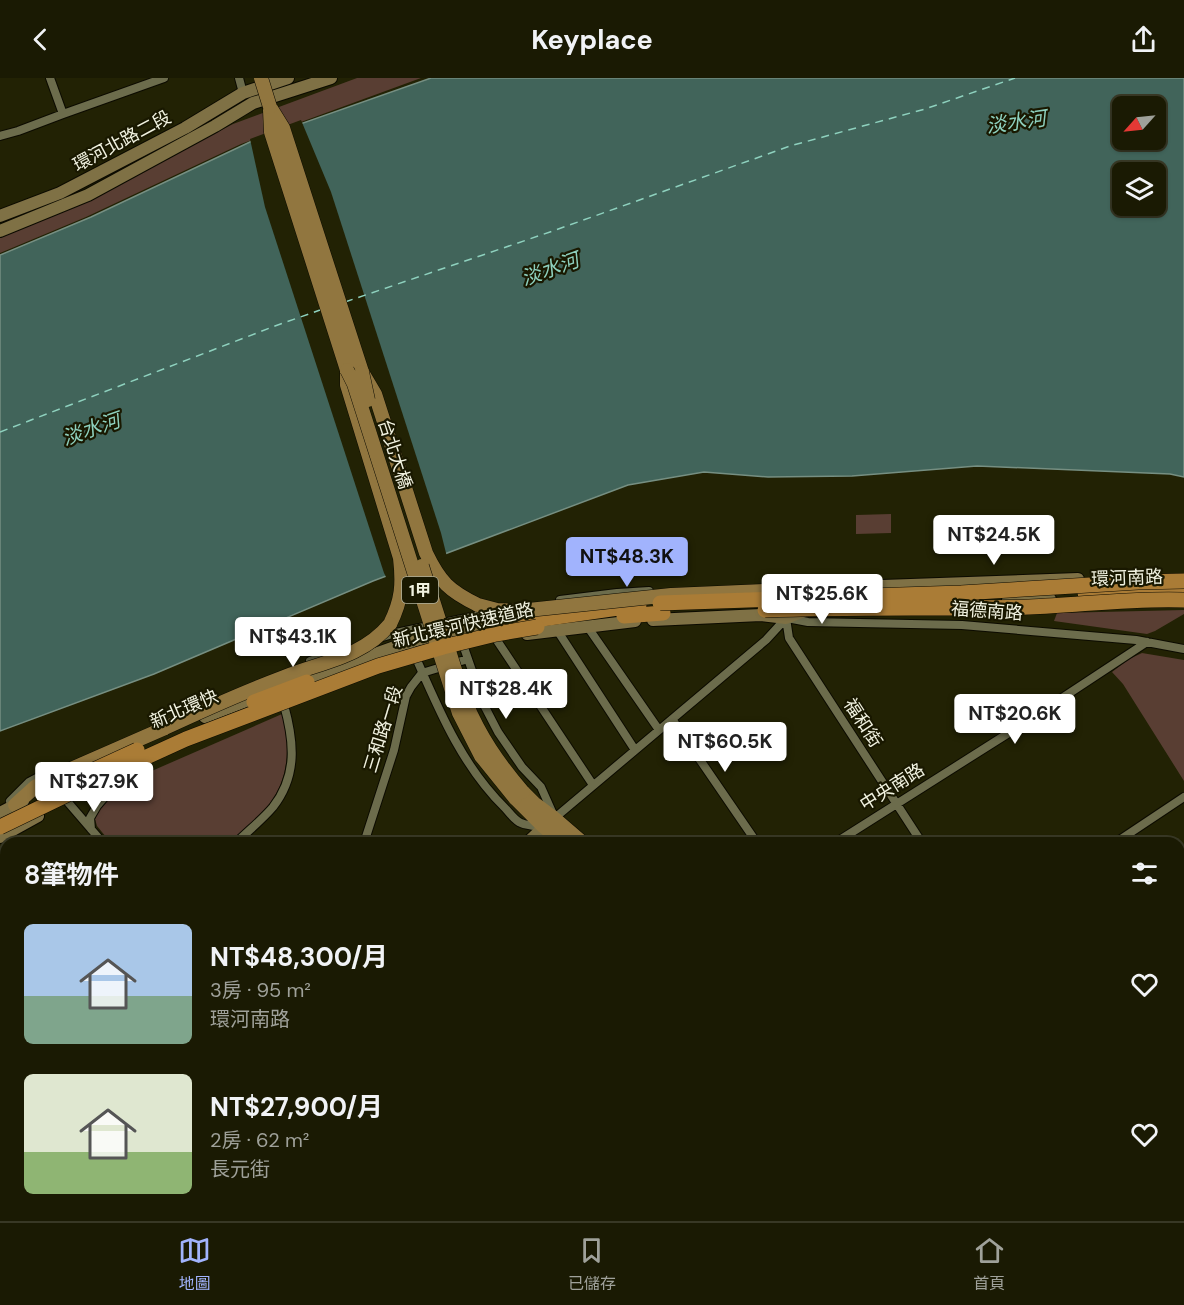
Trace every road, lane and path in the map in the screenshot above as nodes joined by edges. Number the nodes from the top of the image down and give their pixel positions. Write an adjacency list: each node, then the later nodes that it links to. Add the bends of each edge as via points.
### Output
1 (50, 78): 9 (street)
2 (164, 78): 9 (street)
3 (238, 78): 7 (street)
4 (285, 78): 6 (street, 環河北路二段)
5 (331, 78): 12 (street, 環河北路二段, via 253,104 88,195)
6 (258, 83): 7 (street, 環河北路二段); 8 (main road, 台北大橋 / 1甲, bridge)
7 (243, 93): 11 (street, 環河北路二段, via 60,193)
8 (270, 107): 13 (main road, 台北大橋 / 1甲, via 271,132); 14 (main road, 台北大橋 / 1甲, via 283,128)
9 (63, 114): 10 (street)
10 (0, 136)
11 (0, 216)
12 (0, 231)
13 (347, 370): 26 (main road, bridge, via 347,385 402,573 399,604 390,624); 40 (main road, 台北大橋 / 1甲, bridge, via 459,713 481,756 499,779)
14 (362, 372): 18 (main road, bridge, via 375,394 426,553 451,590 478,605 519,611 663,596); 40 (main road, 台北大橋 / 1甲, bridge, via 365,392 465,701)
15 (1184, 576): 18 (street, 環河南路)
16 (1184, 581): 25 (highway, 新北環河快速道路, bridge, via 660,603)
17 (1184, 589): 18 (highway, bridge, via 977,598 825,598)
18 (807, 591): 20 (street); 21 (street, 環河南路, via 793,596 618,604)
19 (1184, 598): 20 (street, 環河南路, via 1172,595 959,602 807,610); 47 (highway, 新北環河快速道路, bridge, via 1022,607 663,613 496,634 378,666 221,725)
20 (786, 618): 22 (street, 環河南路, via 750,615); 28 (street, 福德南路, via 808,622 962,625); 35 (street, via 766,640); 43 (street, 福和街, via 789,638)
21 (457, 625): 23 (street); 27 (street, 環河南路); 29 (street)
22 (587, 626): 24 (street, 環河南路); 36 (street)
23 (425, 627): 26 (street); 27 (street)
24 (557, 630): 25 (street, 環河南路); 37 (street)
25 (495, 632): 29 (street, 環河南路); 39 (street); 45 (highway, 新北環快, bridge, via 439,637 409,646 223,714)
26 (376, 639): 44 (main road, bridge, via 357,651 284,677 55,776); 45 (street, via 290,669 52,770 29,782)
27 (410, 642): 31 (street); 44 (street, 環河南路, via 140,743)
28 (1147, 642): 30 (street, 福德南路); 43 (street, 中央南路)
29 (463, 645): 31 (street, 環河南路); 32 (street)
30 (1184, 649)
31 (416, 657): 33 (street); 34 (street, 環河南路)
32 (468, 659): 33 (street, 三和路一段); 46 (street, via 498,732 541,787)
33 (422, 673): 46 (street, via 451,735 494,797 520,823); 52 (street, 三和路一段, via 406,696 394,750)
34 (284, 705): 38 (street, 環河南路); 51 (street, via 291,728 291,767 273,807)
35 (672, 719): 36 (street); 56 (street)
36 (659, 730): 37 (street)
37 (635, 750): 39 (street)
38 (127, 771): 42 (street, 環河南路); 48 (street, via 97,806 90,818)
39 (593, 785): 46 (street)
40 (519, 795): 46 (main road, 1甲, via 534,803)
41 (1184, 797): 59 (street)
42 (66, 800): 48 (street); 49 (street, 環河南路)
43 (895, 804): 57 (street, 中央南路); 58 (street, 福和街)
44 (15, 805): 45 (street, 環河南路)
45 (0, 813)
46 (549, 822): 53 (street); 54 (main road, 1甲); 55 (main road, 1甲)
47 (0, 827)
48 (91, 829): 50 (street)
49 (0, 837)
50 (98, 837)
51 (242, 837)
52 (366, 837)
53 (533, 837)
54 (558, 837)
55 (573, 837)
56 (753, 837)
57 (845, 837)
58 (918, 837)
59 (1124, 837)

